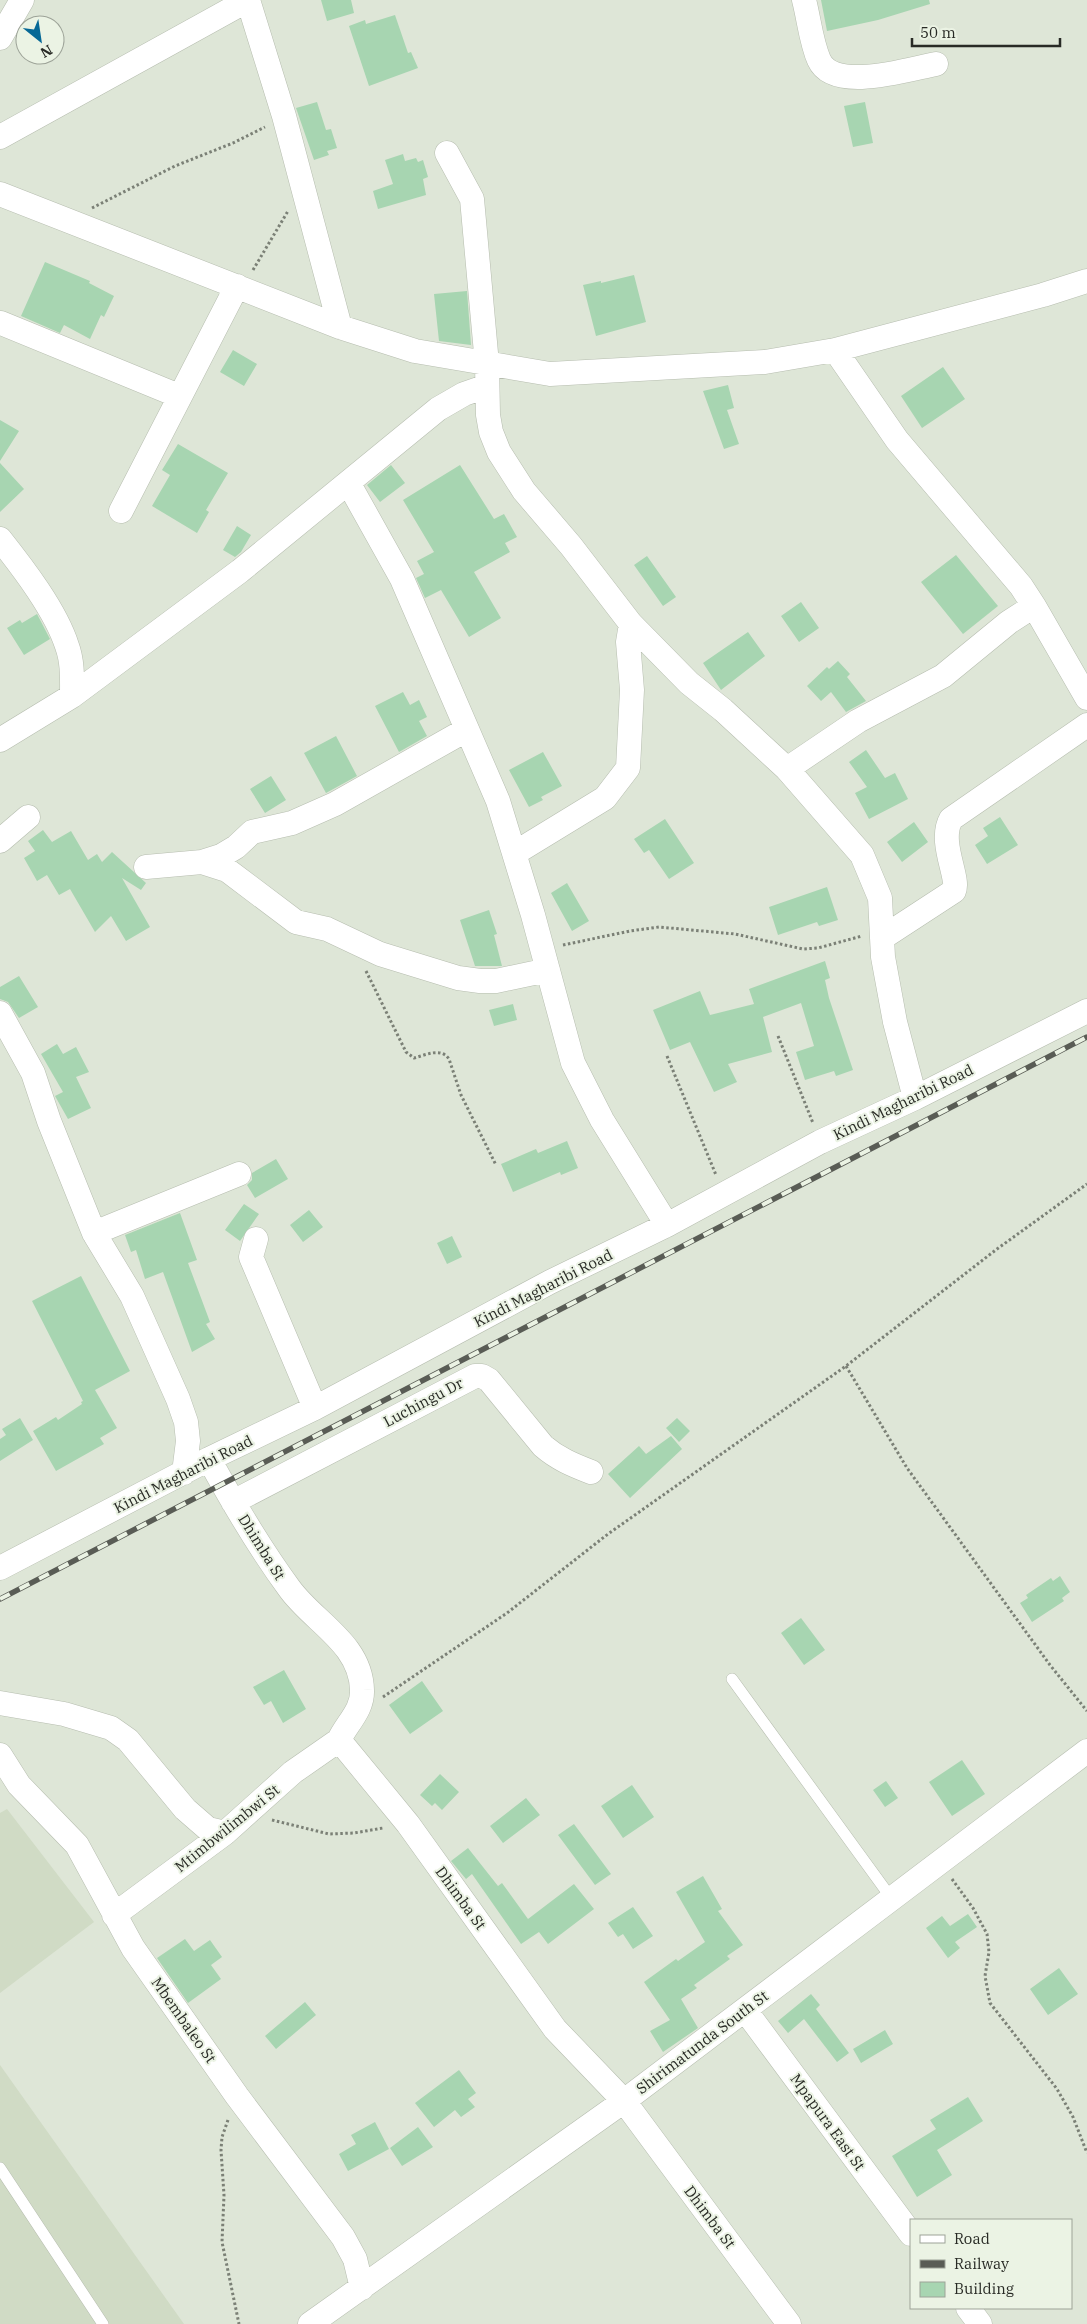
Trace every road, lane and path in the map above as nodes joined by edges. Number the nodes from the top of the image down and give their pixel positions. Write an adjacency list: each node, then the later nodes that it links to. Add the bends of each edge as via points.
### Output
1 (22, 0): 4 (street)
2 (248, 0): 6 (street); 7 (street)
3 (804, 0): 5 (street, via 819,60 830,72 864,78)
4 (0, 38)
5 (936, 64)
6 (284, 116): 9 (street); 11 (path, via 246,138 125,189)
7 (0, 137)
8 (447, 153): 17 (street, via 472,199)
9 (301, 186): 13 (path); 15 (street)
10 (0, 194): 11 (street)
11 (69, 220): 13 (street)
12 (1087, 280): 16 (street, via 1034,298)
13 (239, 287): 15 (street); 18 (street)
14 (1, 323): 18 (street)
15 (340, 327): 17 (street)
16 (835, 350): 17 (street, via 765,362); 22 (street, via 897,440 994,553)
17 (487, 375): 19 (street, via 438,409); 23 (street, via 491,432 499,452 524,491)
18 (179, 396): 20 (street)
19 (349, 484): 24 (street, via 240,571); 27 (street, via 402,579)
20 (121, 511)
21 (0, 539): 24 (street, via 35,587 67,646)
22 (1034, 606): 25 (street); 29 (street, via 1009,622 943,676 858,720)
23 (631, 624): 29 (street, via 689,683); 32 (street, via 628,642 632,690 628,768 604,798)
24 (72, 696): 28 (street)
25 (1087, 698)
26 (1087, 725): 35 (street, via 951,819 948,825 948,856 954,891)
27 (466, 730): 32 (street, via 498,800); 33 (street, via 335,804 292,822 252,832 229,851)
28 (0, 740)
29 (787, 769): 35 (street, via 862,855 880,898)
30 (28, 817): 31 (street)
31 (0, 841)
32 (515, 853): 37 (street)
33 (202, 862): 34 (street); 36 (street, via 235,875 296,922 327,929)
34 (146, 867)
35 (882, 934): 37 (path, via 803,949 735,934 659,927 630,931); 43 (street, via 895,1022)
36 (350, 939): 37 (street, via 380,954 458,978 496,981); 45 (path, via 406,1052 414,1058 442,1052 449,1059 461,1096)
37 (545, 960): 49 (street, via 573,1063 602,1120)
38 (1087, 1011): 43 (street, Kindi Magharibi Road)
39 (0, 1013): 41 (street)
40 (778, 1036): 44 (path)
41 (6, 1039): 50 (street, via 33,1073)
42 (667, 1056): 48 (path)
43 (915, 1098): 44 (street, Kindi Magharibi Road)
44 (820, 1142): 48 (street, Kindi Magharibi Road)
45 (496, 1165)
46 (239, 1174): 50 (street)
47 (1087, 1184): 52 (path)
48 (724, 1194): 49 (street, Kindi Magharibi Road)
49 (667, 1225): 53 (street, Kindi Magharibi Road, via 550,1282)
50 (94, 1234): 56 (street, via 132,1296 178,1398 188,1441)
51 (256, 1239): 53 (street, via 251,1256)
52 (846, 1366): 61 (path, via 907,1468); 62 (path, via 608,1534 507,1613)
53 (315, 1408): 54 (street, Kindi Magharibi Road)
54 (209, 1459): 56 (street, Kindi Magharibi Road); 57 (street, Dhimba St)
55 (591, 1472): 57 (street, Luchingu Dr, via 552,1454 488,1380 475,1376)
56 (184, 1473): 58 (street, Kindi Magharibi Road)
57 (234, 1502): 62 (street, Dhimba St, via 289,1590 332,1632 355,1661 362,1703)
58 (2, 1562)
59 (732, 1679): 70 (lane)
60 (0, 1703): 68 (street, via 64,1714 111,1728 128,1740 185,1809 208,1829)
61 (1087, 1711)
62 (355, 1716): 63 (street, Dhimba St)
63 (339, 1740): 66 (street, Mtimbwilimbwi St, via 293,1772); 67 (street, Dhimba St)
64 (1087, 1751): 69 (street, Shirimatunda South St)
65 (0, 1754): 71 (street, Mbembaleo St, via 19,1785 77,1845)
66 (247, 1814): 67 (path, via 330,1834); 68 (street, Mtimbwilimbwi St)
67 (408, 1824): 74 (street, Dhimba St, via 555,2029)
68 (225, 1833): 71 (street, Mtimbwilimbwi St)
69 (940, 1862): 70 (street, Shirimatunda South St); 75 (path, via 987,1934 989,1952 985,1976 990,2003 1057,2089 1073,2117)
70 (892, 1899): 72 (street, Shirimatunda South St)
71 (114, 1915): 73 (street, Mbembaleo St)
72 (745, 2010): 74 (street, Shirimatunda South St); 77 (street, Mpapura East St)
73 (237, 2096): 78 (street, Mbembaleo St, via 343,2237 356,2259); 81 (path, via 222,2137 224,2209 221,2233)
74 (624, 2101): 78 (street, Shirimatunda South St); 83 (street, Dhimba St)
75 (1087, 2153)
76 (0, 2168): 80 (lane)
77 (910, 2233)
78 (362, 2288): 82 (street, Shirimatunda South St)
79 (969, 2309): 84 (street)
80 (103, 2324)
81 (239, 2324)
82 (310, 2324)
83 (789, 2324)
84 (980, 2324)

